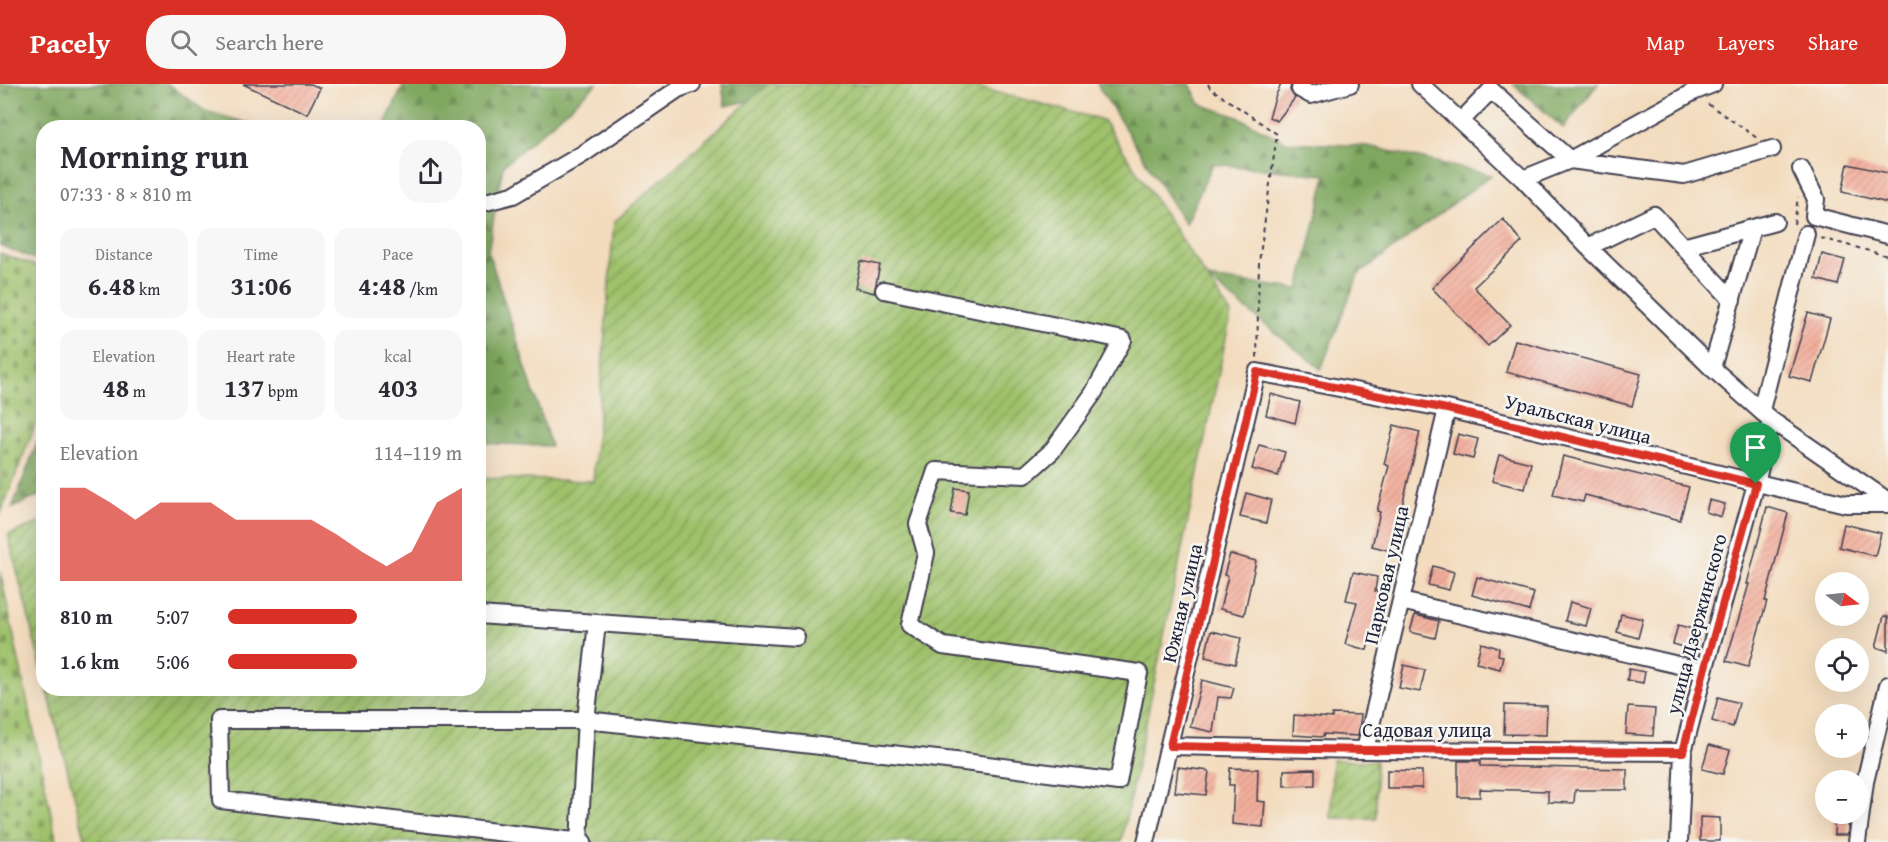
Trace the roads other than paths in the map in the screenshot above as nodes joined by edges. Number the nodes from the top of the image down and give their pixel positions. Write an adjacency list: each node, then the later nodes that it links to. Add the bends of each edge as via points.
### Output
1 (692, 84): 12 (street, via 678,89 583,154 513,195)
2 (1350, 84): 6 (street, via 1311,95)
3 (1420, 84): 7 (street, Уральская улица)
4 (1713, 84): 9 (street)
5 (1488, 87): 7 (street); 9 (street)
6 (1300, 89)
7 (1461, 122): 11 (street, Уральская улица)
8 (1769, 146): 9 (street, via 1684,175)
9 (1570, 160): 11 (street)
10 (1801, 169): 16 (street, via 1816,199 1814,216)
11 (1523, 179): 17 (street, Уральская улица)
12 (486, 202)
13 (1775, 222): 14 (street)
14 (1752, 228): 18 (street); 20 (street)
15 (1806, 234): 24 (street, улица Дзержинского)
16 (1888, 235)
17 (1588, 247): 18 (street, via 1654,215); 21 (street, Уральская улица)
18 (1683, 247): 20 (street)
19 (884, 290): 33 (street, via 1123,340 1093,394 1052,451 1025,475 936,471 918,524 926,553 910,625 944,646 1139,674 1118,782)
20 (1732, 300): 21 (street)
21 (1712, 368): 24 (street, Уральская улица)
22 (1257, 372): 23 (street, Уральская улица); 34 (street, Южная улица)
23 (1447, 409): 25 (street, Уральская улица); 27 (street, Парковая улица)
24 (1766, 415): 25 (street, улица Дзержинского); 26 (street, Уральская улица)
25 (1756, 484): 26 (street, Уральская улица, via 1846,504); 31 (street, улица Дзержинского)
26 (1888, 502)
27 (1401, 601): 31 (street); 35 (street, Парковая улица)
28 (486, 616): 29 (street)
29 (597, 623): 30 (street); 33 (street)
30 (796, 637)
31 (1704, 671): 36 (street, улица Дзержинского)
32 (1888, 685): 40 (street, via 1865,782)
33 (586, 720): 37 (street); 37 (street, via 219,720 221,800)
34 (1170, 746): 35 (street, Садовая улица); 38 (street, Южная улица)
35 (1365, 750): 36 (street, Садовая улица)
36 (1683, 752): 39 (street, улица Дзержинского)
37 (581, 842)
38 (1146, 842)
39 (1679, 842)
40 (1857, 842)

